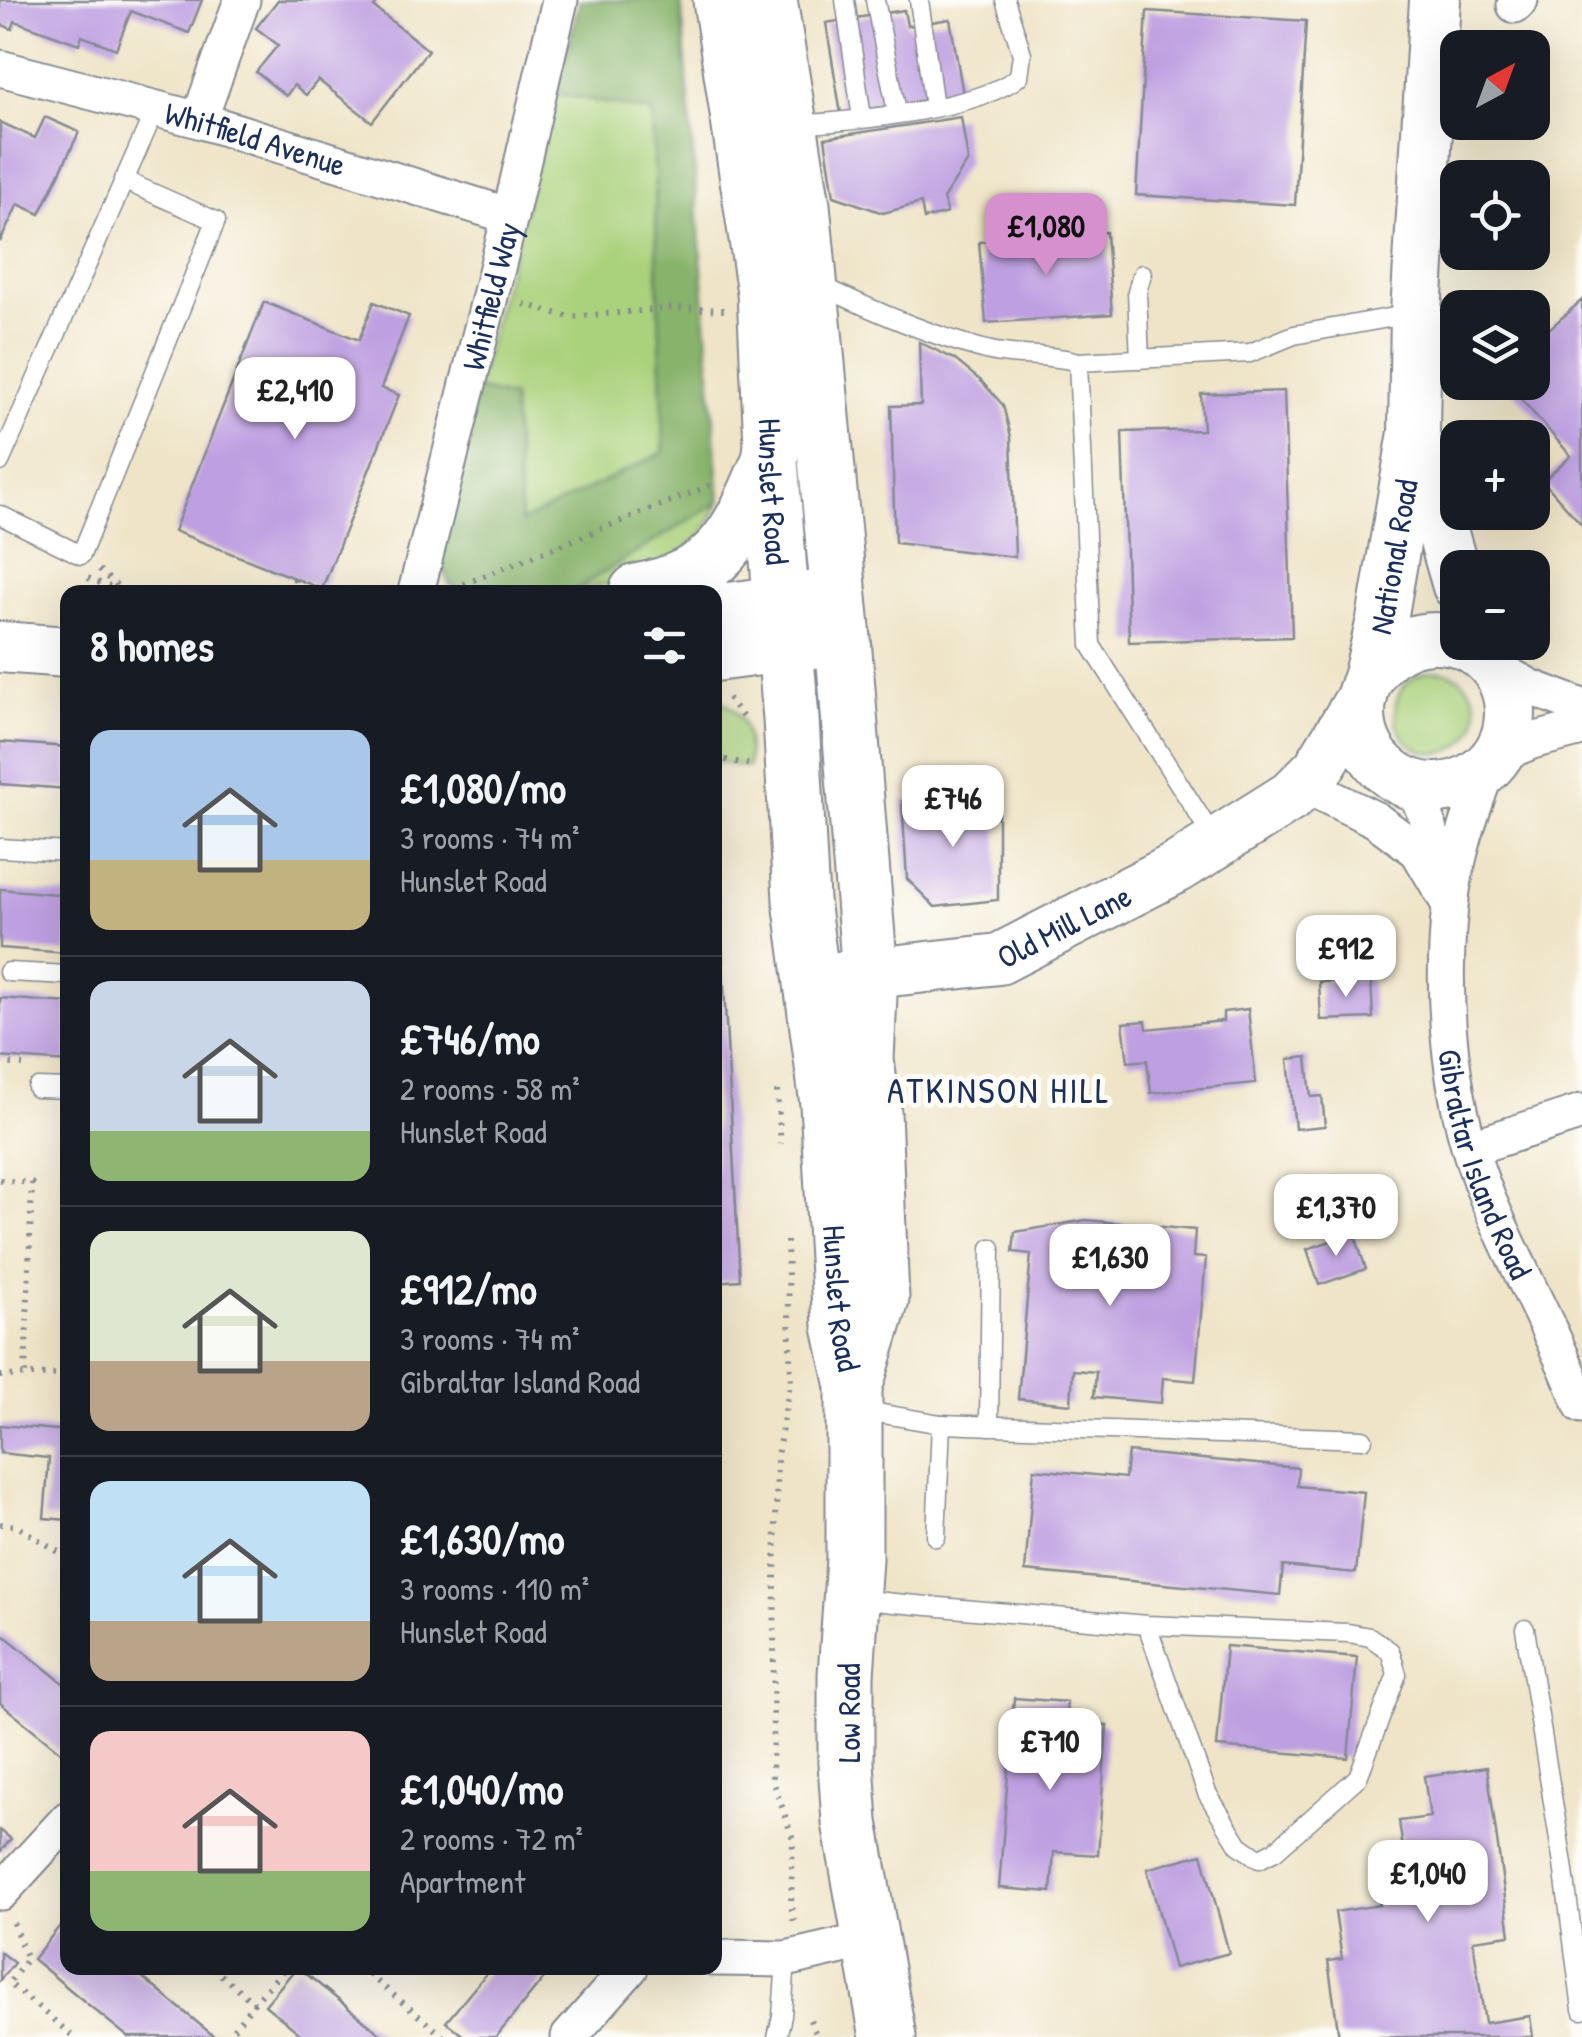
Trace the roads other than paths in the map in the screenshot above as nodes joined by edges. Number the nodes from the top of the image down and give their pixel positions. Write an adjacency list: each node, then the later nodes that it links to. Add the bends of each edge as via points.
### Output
1 (242, 0): 14 (street)
2 (560, 0): 17 (street, Whitfield Way)
3 (845, 0): 13 (lane)
4 (875, 0): 12 (lane)
5 (918, 0): 10 (lane)
6 (1005, 0): 10 (lane, via 1022,54 1019,76 984,98)
7 (1435, 0): 20 (street, National Road)
8 (750, 5): 15 (main road, Hunslet Road)
9 (0, 68): 11 (street, Whitfield Avenue)
10 (934, 107): 12 (lane)
11 (156, 108): 14 (street, Whitfield Avenue); 16 (lane)
12 (897, 112): 13 (lane)
13 (862, 118): 15 (lane)
14 (199, 120): 17 (street, Whitfield Avenue)
15 (764, 131): 19 (main road, Hunslet Road, via 802,204); 24 (main road, Hunslet Road)
16 (123, 180): 25 (lane); 26 (lane, via 216,222 81,555)
17 (510, 216): 28 (street, Whitfield Way)
18 (1142, 274): 21 (lane)
19 (810, 280): 22 (lane, via 990,351); 31 (main road, Hunslet Road)
20 (1416, 312): 21 (lane, via 1294,335 1250,354); 23 (street, National Road)
21 (1140, 359): 22 (lane)
22 (1078, 362): 45 (lane, via 1091,645)
23 (1414, 433): 27 (street, National Road); 39 (street, National Road)
24 (770, 461): 29 (main road, via 736,536); 32 (main road, Hunslet Road)
25 (0, 462)
26 (0, 515)
27 (1448, 550)
28 (418, 585)
29 (674, 585)
30 (722, 611): 32 (street)
31 (840, 616): 32 (street); 50 (main road, Hunslet Road)
32 (784, 623): 36 (street); 52 (main road, Hunslet Road, via 801,900)
33 (1440, 638): 39 (street, via 1400,647 1382,660)
34 (0, 647): 35 (street)
35 (60, 651)
36 (722, 653)
37 (1483, 660): 42 (street, via 1507,688 1511,711)
38 (1489, 660): 40 (street, via 1530,688)
39 (1365, 688): 43 (street, via 1360,722 1367,745 1381,766); 44 (street, Old Mill Lane)
40 (1582, 707)
41 (1582, 728): 42 (street, via 1532,741)
42 (1493, 761): 43 (street, via 1453,787); 48 (street, Gibraltar Island Road, via 1460,850)
43 (1407, 783): 44 (street, Old Mill Lane); 48 (street, Gibraltar Island Road, via 1425,814)
44 (1304, 793): 45 (street, Old Mill Lane); 48 (street, via 1376,820 1418,851)
45 (1217, 843): 50 (street, Old Mill Lane, via 999,958)
46 (0, 848): 47 (lane)
47 (60, 852)
48 (1450, 904): 56 (street, Gibraltar Island Road, via 1450,1042)
49 (8, 972): 51 (lane)
50 (870, 974): 52 (street, Old Mill Lane); 58 (main road, Hunslet Road, via 866,1060 881,1299)
51 (60, 975)
52 (813, 980): 58 (main road, Hunslet Road, via 841,1326)
53 (37, 1088): 54 (lane)
54 (60, 1089)
55 (1582, 1112): 56 (street)
56 (1470, 1148): 59 (street, Gibraltar Island Road)
57 (991, 1248): 61 (lane)
58 (855, 1398): 60 (lane); 64 (main road, Low Road)
59 (1582, 1405)
60 (941, 1424): 61 (lane); 63 (lane)
61 (989, 1426): 62 (lane)
62 (1363, 1439)
63 (936, 1537)
64 (851, 1598): 65 (lane); 69 (main road, Low Road, via 846,1764)
65 (1146, 1625): 65 (lane, via 1348,1633 1390,1651 1397,1674 1358,1777 1275,1852 1258,1859 1239,1845 1206,1792)
66 (1525, 1629): 73 (lane)
67 (60, 1828): 68 (street)
68 (1, 1892)
69 (872, 1938): 70 (street); 76 (main road, Low Road)
70 (792, 1957): 71 (street); 75 (lane)
71 (722, 1958)
72 (624, 1975): 74 (street)
73 (1582, 2010)
74 (569, 2037)
75 (777, 2037)
76 (888, 2037)

